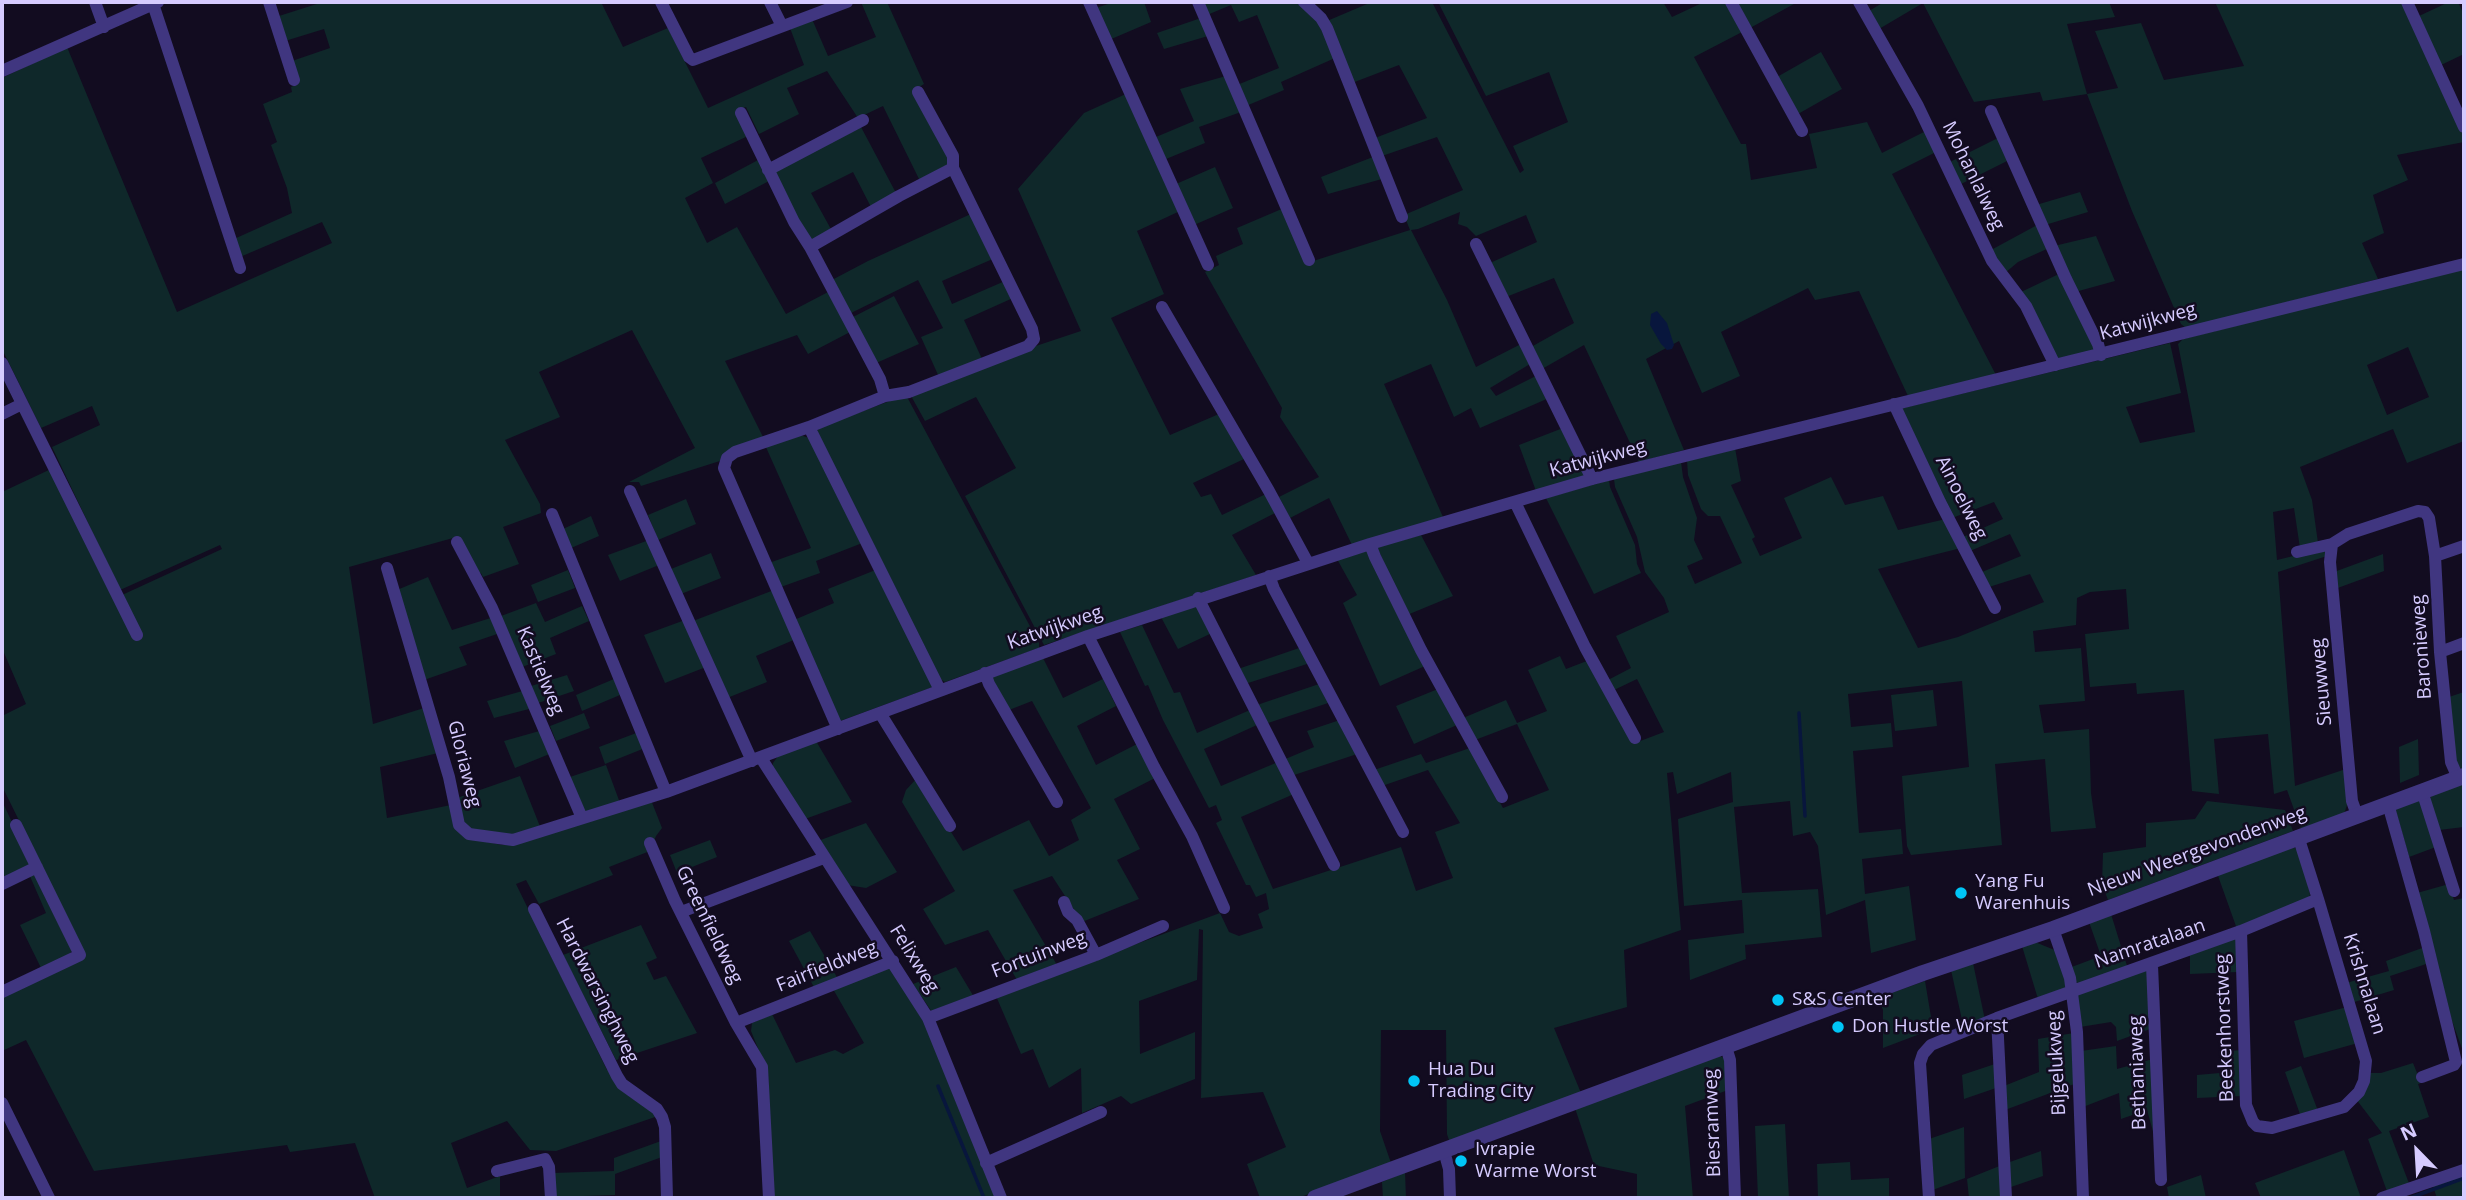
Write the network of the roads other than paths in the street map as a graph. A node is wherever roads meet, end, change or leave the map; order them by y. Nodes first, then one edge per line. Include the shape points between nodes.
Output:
1 (95, 2) edge
2 (269, 2) edge
3 (661, 2) edge
4 (770, 2) edge
5 (847, 2) edge
6 (1089, 2) edge
7 (1198, 2) edge
8 (1304, 2) edge
9 (1731, 2) edge
10 (1859, 2) edge
11 (2407, 2) edge
12 (155, 3) edge
13 (782, 26) junction
14 (104, 27) junction
15 (2, 71) edge
16 (294, 80) dead end
17 (918, 92) dead end
18 (1991, 111) dead end
19 (741, 113) dead end
20 (863, 120) dead end
21 (2464, 128) edge
22 (1802, 131) dead end
23 (953, 168) junction
24 (768, 170) junction
25 (1402, 217) dead end
26 (1476, 244) dead end
27 (810, 247) junction
28 (1309, 260) dead end
29 (2464, 264) edge
30 (1208, 265) dead end
31 (240, 268) dead end
32 (1161, 307) dead end
33 (2101, 355) junction
34 (2, 363) edge
35 (2055, 365) junction
36 (885, 396) junction
37 (22, 404) junction
38 (1894, 404) junction
39 (2, 414) edge
40 (809, 427) junction
41 (1592, 479) junction
42 (630, 491) dead end
43 (1515, 502) junction
44 (552, 514) dead end
45 (457, 542) dead end
46 (1370, 544) junction
47 (2332, 544) junction
48 (2464, 546) edge
49 (2297, 552) dead end
50 (2435, 556) junction
51 (1308, 563) junction
52 (387, 568) dead end
53 (1269, 576) junction
54 (1198, 598) junction
55 (1995, 608) dead end
56 (137, 635) dead end
57 (1088, 636) junction
58 (2464, 642) edge
59 (2440, 652) junction
60 (985, 673) junction
61 (940, 690) junction
62 (880, 713) junction
63 (838, 729) junction
64 (1635, 738) dead end
65 (756, 759) junction
66 (2461, 777) edge
67 (2422, 791) junction
68 (666, 792) junction
69 (1502, 797) dead end
70 (1057, 802) dead end
71 (2388, 804) junction
72 (2357, 815) junction
73 (582, 818) junction
74 (16, 825) dead end
75 (950, 826) dead end
76 (1403, 832) dead end
77 (2298, 836) junction
78 (650, 843) dead end
79 (824, 858) junction
80 (1334, 865) dead end
81 (37, 867) junction
82 (2, 884) edge
83 (2454, 891) dead end
84 (2318, 899) junction
85 (1065, 902) dead end
86 (1224, 908) dead end
87 (534, 909) dead end
88 (681, 912) junction
89 (1163, 926) dead end
90 (2053, 929) junction
91 (2241, 932) junction
92 (1096, 955) junction
93 (893, 961) junction
94 (2152, 965) junction
95 (2072, 991) junction
96 (2, 992) edge
97 (928, 1018) junction
98 (1997, 1018) junction
99 (736, 1024) junction
100 (1726, 1047) junction
101 (2422, 1077) dead end
102 (2, 1103) edge
103 (1101, 1112) dead end
104 (2253, 1122) joint
105 (1444, 1151) junction
106 (986, 1163) junction
107 (2464, 1170) edge
108 (497, 1171) dead end
109 (2161, 1180) dead end
110 (49, 1198) edge
111 (551, 1198) edge
112 (667, 1198) edge
113 (769, 1198) edge
114 (1001, 1198) edge
115 (1315, 1198) edge
116 (1450, 1198) edge
117 (1735, 1198) edge
118 (1928, 1198) edge
119 (2006, 1198) edge
120 (2083, 1198) edge
121 (2382, 1198) edge

1 - 14 street
2 - 16 street
3 - 13 street via 694,60
4 - 13 street
5 - 13 street
6 - 30 street
7 - 28 street
8 - 25 street via 1327,28
9 - 22 street
10 - 35 street, Mohanlalweg via 1918,106 1992,261 2026,306
11 - 21 street
12 - 14 street
12 - 31 street
14 - 15 street
17 - 23 street via 953,156
18 - 33 street
19 - 24 street
20 - 24 street
23 - 27 street
23 - 36 street via 1034,339 1028,346 909,392
24 - 27 street
26 - 41 street
27 - 36 street
29 - 33 street, Katwijkweg
32 - 51 street
33 - 35 street, Katwijkweg
34 - 37 street
35 - 38 street, Katwijkweg
36 - 40 street
37 - 39 street
37 - 56 street
38 - 41 street, Katwijkweg
38 - 55 street, Ainoelweg
40 - 61 street
40 - 63 street via 736,452 727,458 724,468
41 - 43 street, Katwijkweg
42 - 65 street, Felixweg
43 - 46 street, Katwijkweg
43 - 64 street
44 - 68 street
45 - 73 street, Kastielweg via 492,608
46 - 51 street, Katwijkweg
46 - 69 street via 1421,650
47 - 49 street
47 - 50 street, Baronieweg via 2348,534 2418,511 2429,518
47 - 72 street, Sieuwweg via 2352,801
48 - 50 street
50 - 59 street, Baronieweg
51 - 53 street, Katwijkweg
52 - 73 street, Gloriaweg via 446,765 459,825 469,834 513,840
53 - 54 street, Katwijkweg
53 - 76 street
54 - 57 street, Katwijkweg
54 - 80 street
57 - 60 street, Katwijkweg
57 - 86 street via 1192,836
58 - 59 street
59 - 66 street, Baronieweg via 2451,762
60 - 61 street, Katwijkweg
60 - 70 street
61 - 62 street, Katwijkweg
62 - 63 street, Katwijkweg
62 - 75 street
63 - 65 street, Katwijkweg
65 - 68 street, Gloriaweg
65 - 79 street, Felixweg
66 - 67 street, Nieuw Weergevondenweg
67 - 71 street, Nieuw Weergevondenweg
67 - 83 street
68 - 73 street, Gloriaweg
71 - 72 street, Nieuw Weergevondenweg
71 - 101 street via 2456,1062
72 - 77 street, Nieuw Weergevondenweg
74 - 81 street
77 - 84 street
77 - 90 street, Nieuw Weergevondenweg
78 - 88 street, Greenfieldweg
79 - 88 street
79 - 93 street, Felixweg
81 - 82 street
81 - 96 street via 80,955
84 - 91 street, Namratalaan
84 - 104 street, Krishnalaan via 2364,1052 2364,1081 2344,1107 2272,1128
85 - 92 street
87 - 112 street, Hardwarsinghweg via 617,1076 662,1117
88 - 99 street, Greenfieldweg
89 - 92 street, Fortuinweg
90 - 95 street, Bijgelukweg
90 - 100 street, Nieuw Weergevondenweg
91 - 94 street, Namratalaan
91 - 104 street, Beekenhorstweg via 2246,1105
92 - 97 street, Fortuinweg
93 - 97 street, Felixweg
93 - 99 street, Fairfieldweg
94 - 95 street, Namratalaan
94 - 109 street, Bethaniaweg
95 - 98 street, Namratalaan
95 - 120 street, Bijgelukweg
97 - 106 street, Felixweg
98 - 118 street, Namratalaan via 1931,1045 1923,1054
98 - 119 street
99 - 113 street, Greenfieldweg via 762,1067
100 - 105 street, Nieuw Weergevondenweg
100 - 117 street, Biesramweg
102 - 110 street
103 - 106 street
105 - 115 street, Nieuw Weergevondenweg
105 - 116 street
106 - 114 street, Felixweg
107 - 121 street
108 - 111 street via 545,1158

